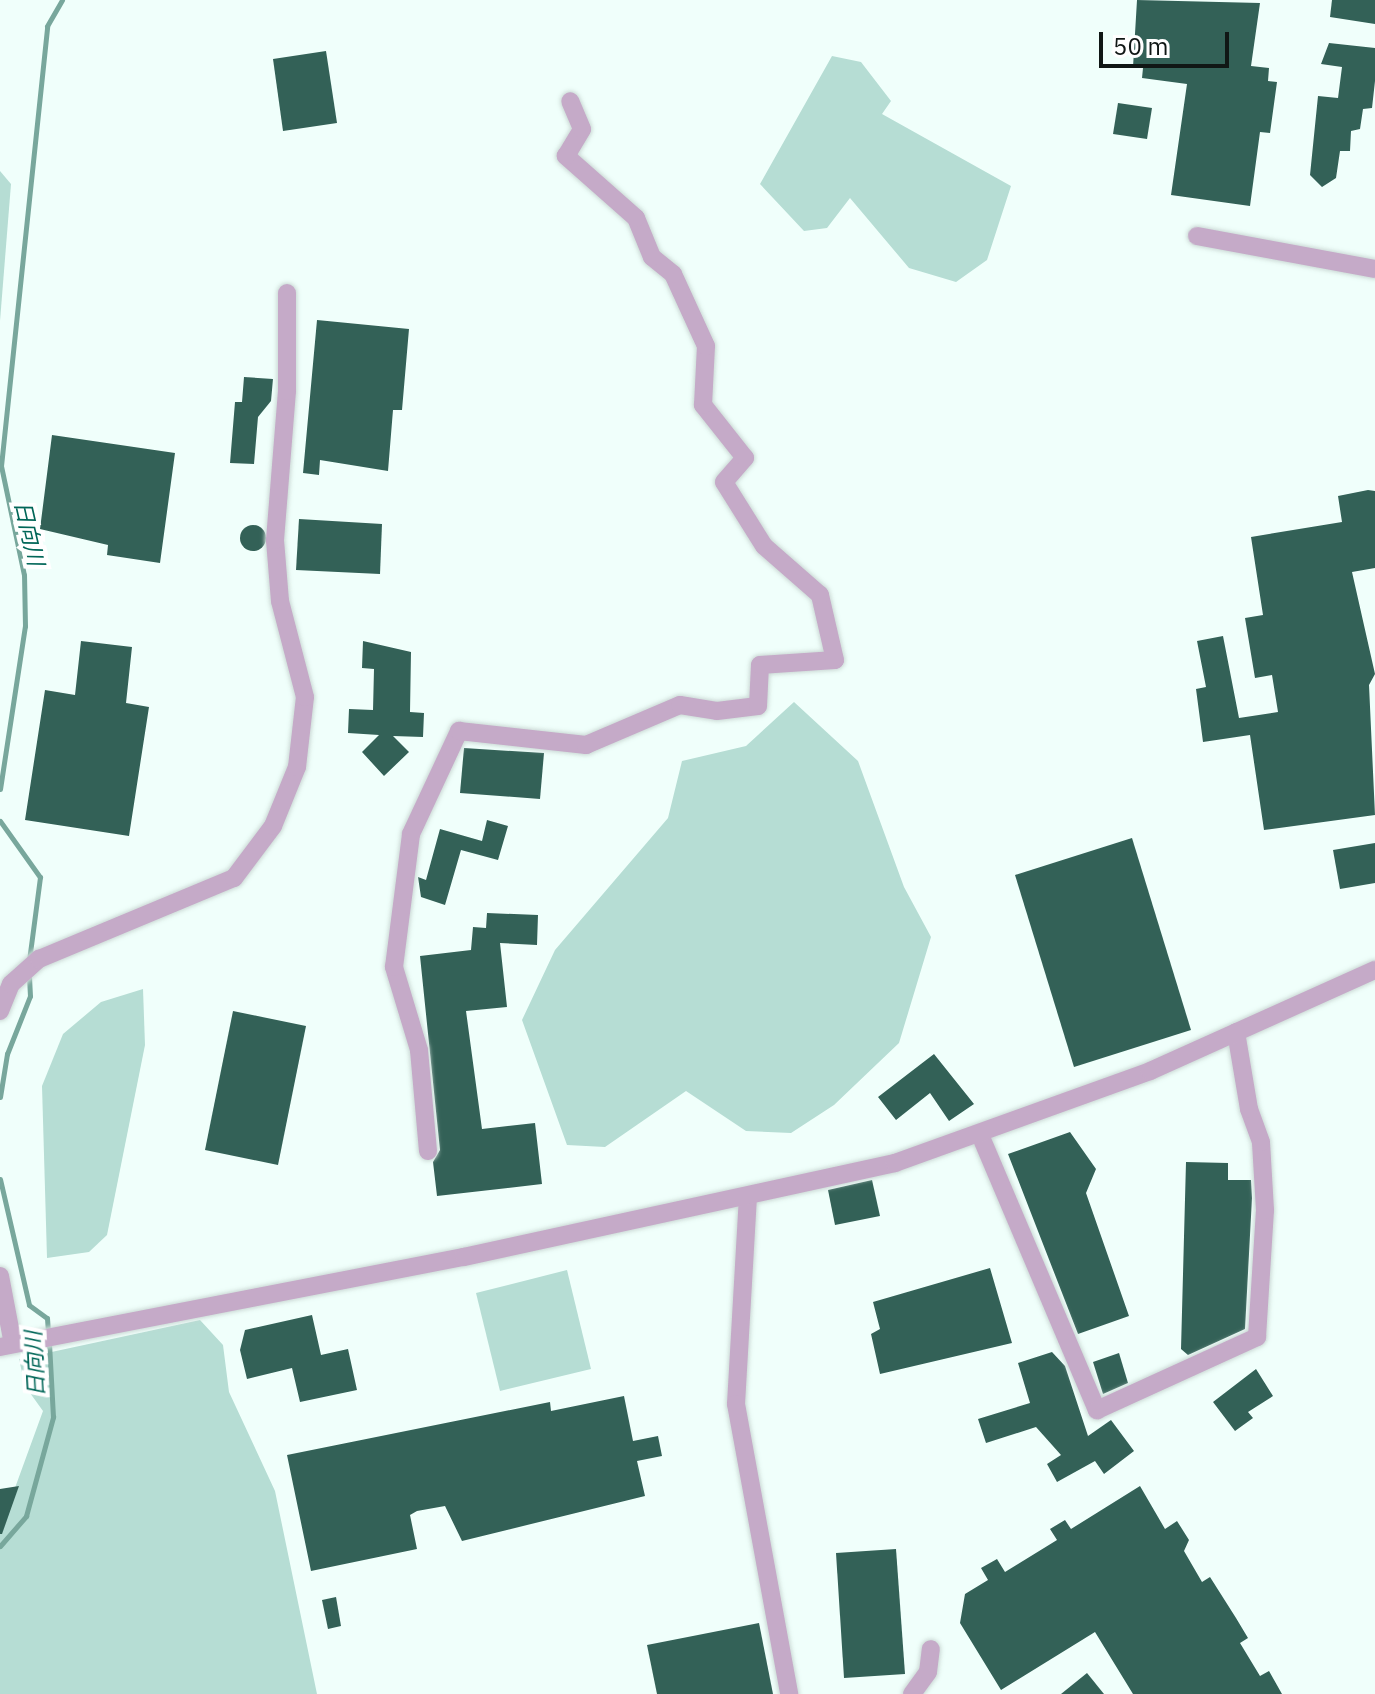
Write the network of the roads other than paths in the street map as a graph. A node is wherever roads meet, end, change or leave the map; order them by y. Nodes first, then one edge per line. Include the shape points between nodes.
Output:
1 (570, 101) dead end
2 (1197, 236) dead end
3 (1375, 269) edge
4 (287, 293) dead end
5 (1375, 970) edge
6 (0, 1011) edge
7 (1236, 1032) junction
8 (981, 1137) junction
9 (428, 1151) dead end
10 (748, 1196) junction
11 (0, 1276) edge
12 (7, 1346) edge
13 (931, 1649) dead end
14 (789, 1694) edge
15 (912, 1694) edge

1 - 9 street via 582,129 566,156 636,218 652,257 673,274 706,346 703,405 745,458 724,482 764,546 820,595 835,660 760,665 758,706 717,711 680,705 586,745 459,731 411,834 394,967 419,1050
2 - 3 street
4 - 6 street via 287,391 275,540 280,601 305,697 297,767 273,826 234,878 39,959 11,984
5 - 7 street
7 - 8 street
7 - 8 street via 1249,1109 1261,1142 1265,1210 1257,1337 1097,1410
8 - 10 street
10 - 12 street
10 - 14 street via 736,1404
11 - 12 street
13 - 15 street via 928,1672

